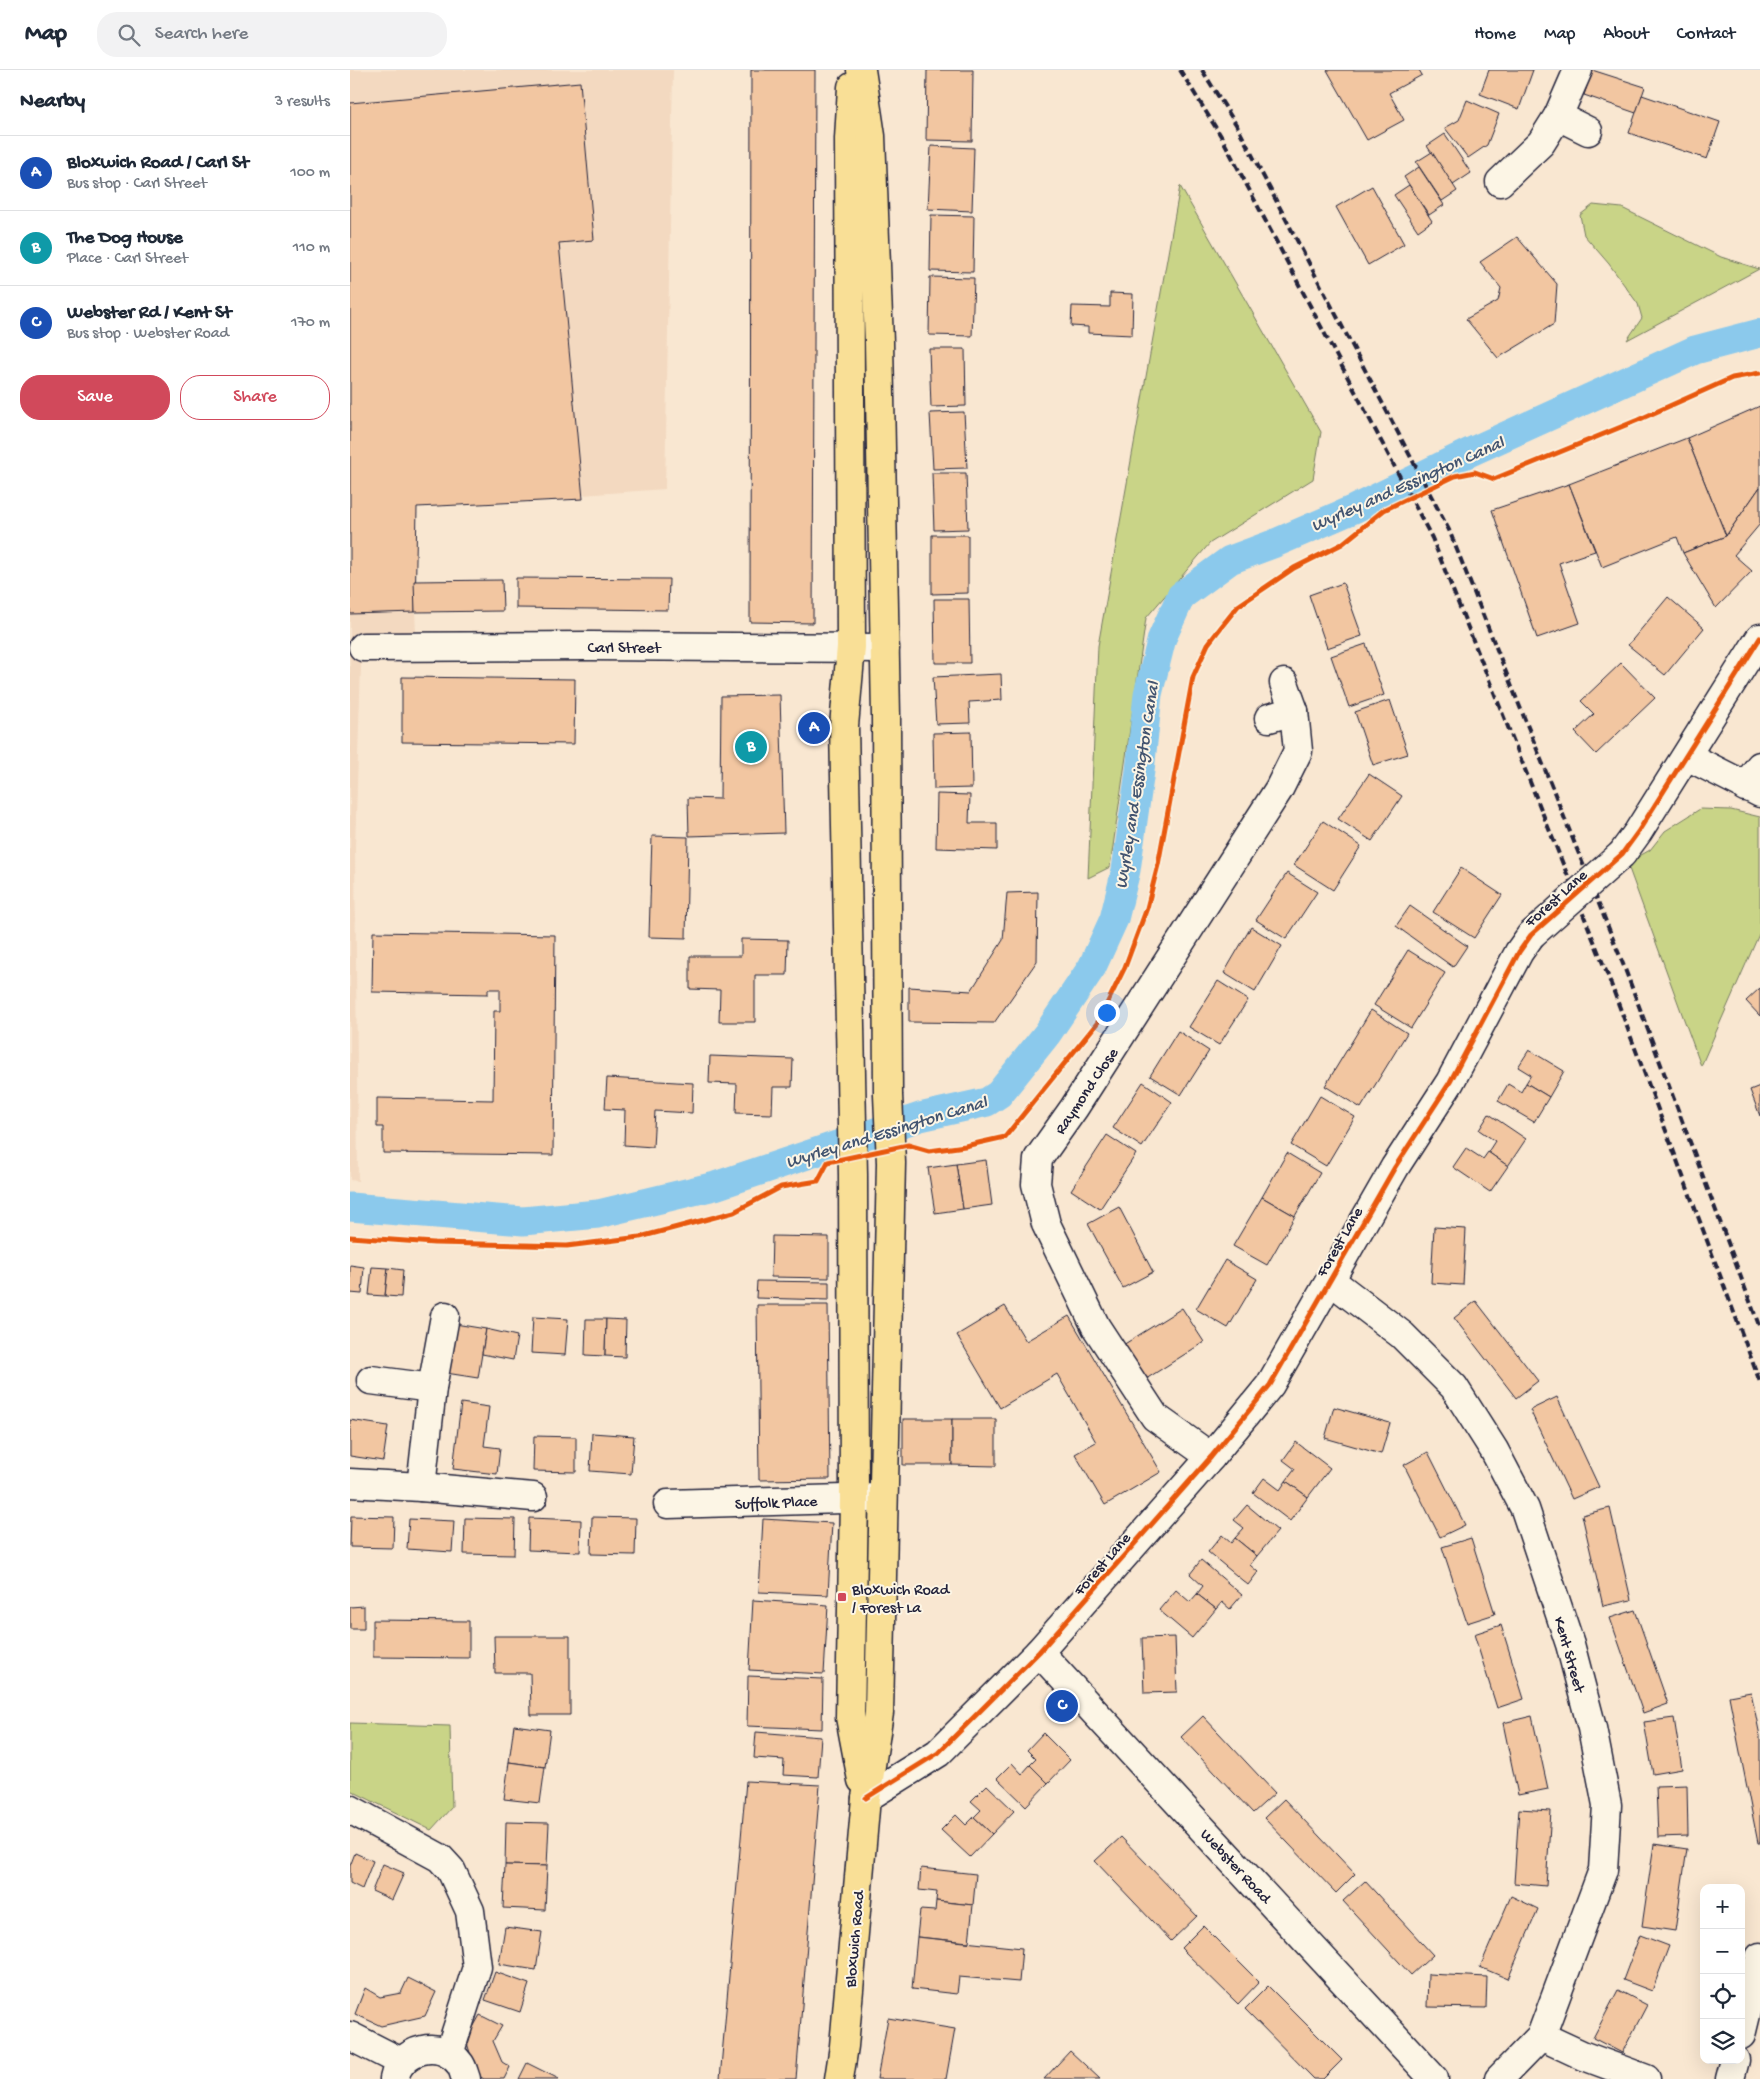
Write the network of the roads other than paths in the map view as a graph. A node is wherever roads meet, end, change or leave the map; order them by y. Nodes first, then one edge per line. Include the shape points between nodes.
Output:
1 (854, 70) edge
2 (861, 70) edge
3 (1578, 70) edge
4 (1558, 116) junction
5 (1588, 131) dead end
6 (1500, 182) dead end
7 (1760, 638) edge
8 (363, 647) dead end
9 (851, 647) junction
10 (885, 648) junction
11 (1284, 683) dead end
12 (1687, 756) junction
13 (1755, 782) edge
14 (1330, 1280) junction
15 (888, 1311) junction
16 (854, 1312) junction
17 (444, 1316) dead end
18 (371, 1380) dead end
19 (432, 1388) junction
20 (1211, 1457) junction
21 (350, 1483) edge
22 (421, 1487) junction
23 (533, 1497) dead end
24 (884, 1498) junction
25 (854, 1499) junction
26 (668, 1504) dead end
27 (1039, 1652) junction
28 (866, 1798) junction
29 (350, 1810) edge
30 (1760, 1958) edge
31 (1745, 2019) edge
32 (350, 2036) edge
33 (1541, 2036) junction
34 (449, 2054) junction
35 (1734, 2064) edge
36 (398, 2071) edge
37 (466, 2079) edge
38 (838, 2079) edge
39 (1434, 2079) edge
40 (1499, 2079) edge
41 (1646, 2079) edge
42 (1730, 2079) edge

1 - 9 main road via 850,140
2 - 10 main road via 872,136
3 - 4 street
4 - 5 street
4 - 6 street via 1541,143
7 - 12 street, Forest Lane
8 - 9 street, Carl Street
9 - 10 street, Carl Street
9 - 16 main road via 844,726
10 - 15 main road via 891,1159
11 - 20 street, Raymond Close via 1281,715 1298,750 1279,789 1038,1159 1036,1184 1046,1224 1096,1327 1155,1416
12 - 13 street
12 - 14 street, Forest Lane, bridge via 1622,854 1531,935 1519,952 1450,1082 1395,1167
14 - 20 street, Forest Lane via 1270,1384
14 - 33 street, Kent Street via 1402,1335 1454,1387 1494,1450 1525,1509 1570,1644 1592,1728 1607,1805 1603,1870
15 - 16 main road
15 - 24 main road
16 - 25 main road
17 - 19 street
18 - 19 street
19 - 22 street
20 - 27 street, Forest Lane
21 - 22 street
22 - 23 street
24 - 25 street, Suffolk Place
24 - 28 main road via 879,1713
25 - 26 street, Suffolk Place
25 - 28 main road via 850,1717
27 - 28 street, Forest Lane via 938,1753
27 - 39 street, Webster Road
28 - 38 main road, Bloxwich Road via 844,2046
29 - 34 street via 440,1858 451,1870 470,1911 477,1966
30 - 31 street
32 - 36 street
33 - 40 street, Kent Street
33 - 41 street
34 - 36 street via 432,2048 415,2051
34 - 37 street via 461,2065
35 - 42 street

